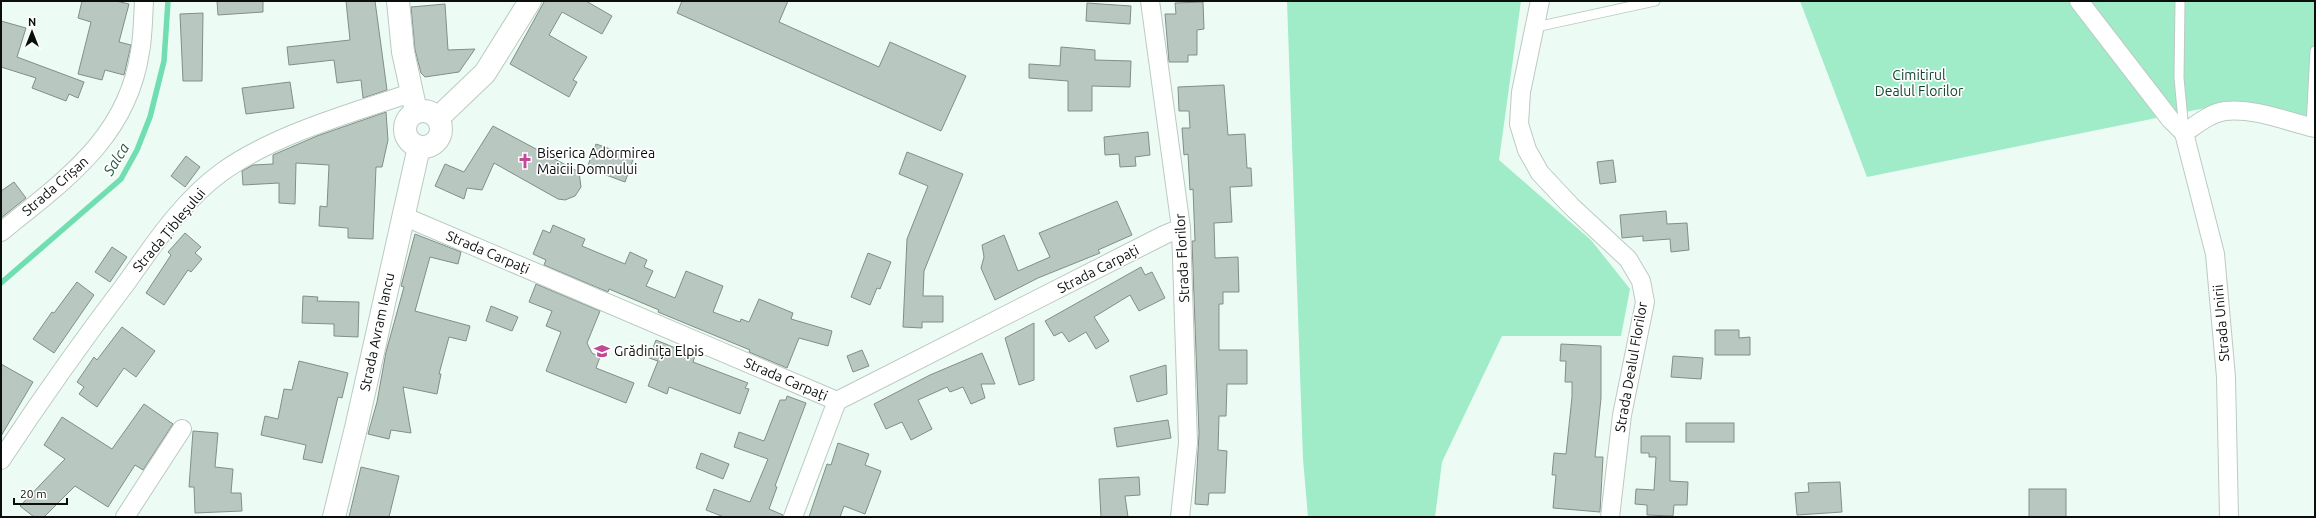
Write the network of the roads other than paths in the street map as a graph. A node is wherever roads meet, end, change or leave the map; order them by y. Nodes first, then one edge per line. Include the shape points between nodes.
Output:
1 (144, 1) edge
2 (398, 1) edge
3 (530, 1) edge
4 (1150, 1) edge
5 (1540, 1) edge
6 (1655, 1) edge
7 (2079, 1) edge
8 (2180, 1) edge
9 (1536, 27) junction
10 (2315, 51) edge
11 (414, 102) junction
12 (438, 118) junction
13 (2313, 128) edge
14 (2184, 133) junction
15 (420, 147) junction
16 (403, 216) junction
17 (1181, 228) junction
18 (1, 232) edge
19 (837, 401) junction
20 (182, 429) dead end
21 (1, 460) edge
22 (125, 517) edge
23 (334, 517) edge
24 (793, 517) edge
25 (1180, 517) edge
26 (1610, 517) edge
27 (2229, 517) edge

1 - 18 street, Strada Crișan via 140,52 132,87 116,121 79,168
2 - 11 main road via 403,52
3 - 12 main road via 485,73
4 - 17 street, Strada Florilor
5 - 9 street, Strada Dealul Florilor
6 - 9 lane
7 - 14 street via 2170,119
8 - 14 lane via 2179,78
9 - 26 street, Strada Dealul Florilor via 1521,92 1519,124 1526,150 1540,173 1628,259 1641,281 1645,302 1622,415
10 - 13 lane
11 - 12 main road
11 - 15 main road via 404,130 411,143
11 - 21 street, Strada Țibleșului via 294,135 246,157 221,172 188,203 148,253 43,396
12 - 15 main road via 441,131 437,139 429,146
13 - 14 street via 2261,113 2224,111 2204,119
14 - 27 street, Strada Unirii via 2215,254 2226,378
15 - 16 main road, Strada Avram Iancu
16 - 19 street, Strada Carpați
16 - 23 main road, Strada Avram Iancu
17 - 19 street, Strada Carpați
17 - 25 street, Strada Florilor via 1188,443
19 - 24 street
20 - 22 street

